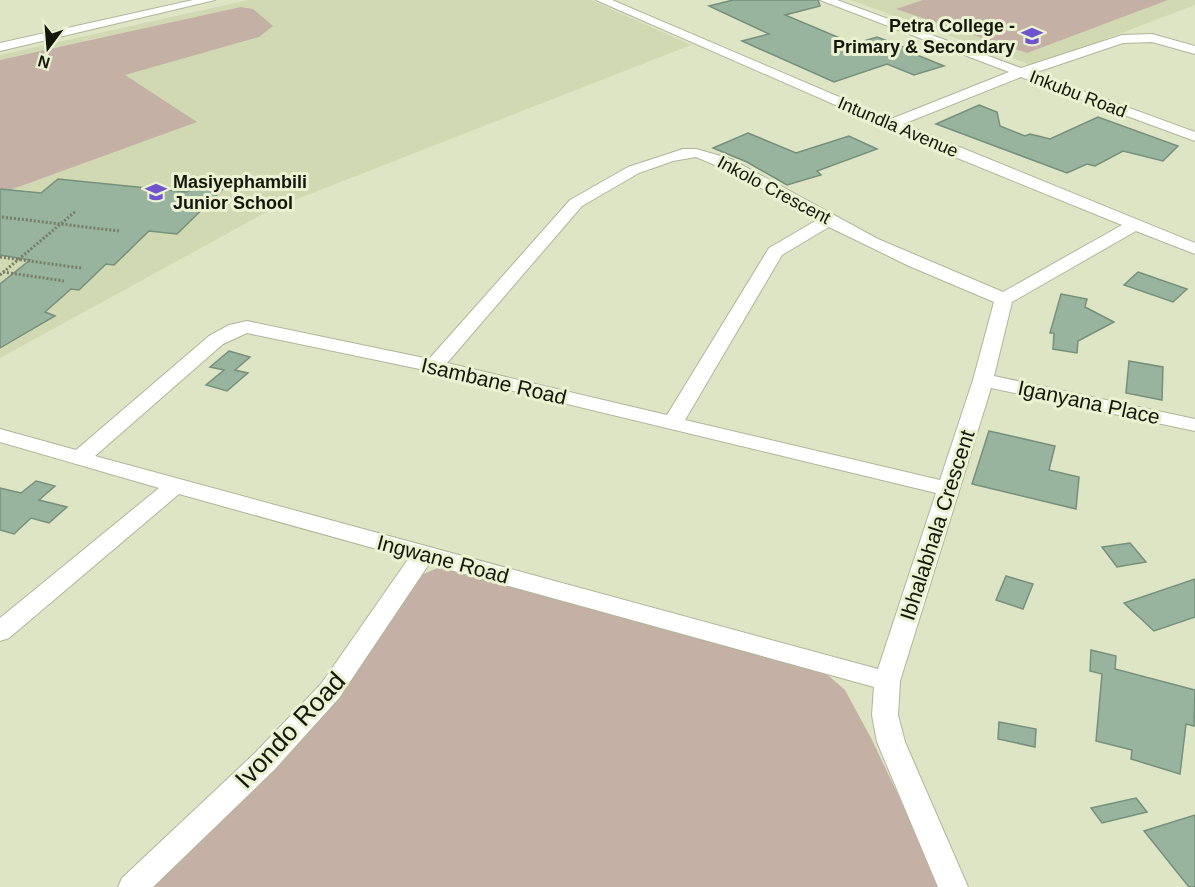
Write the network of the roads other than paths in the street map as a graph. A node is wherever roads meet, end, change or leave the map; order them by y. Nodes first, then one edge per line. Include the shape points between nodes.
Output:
1 (209, 0) edge
2 (602, 0) edge
3 (826, 0) edge
4 (0, 47) edge
5 (1195, 50) edge
6 (1022, 72) junction
7 (891, 124) junction
8 (1195, 137) edge
9 (829, 220) junction
10 (1133, 226) junction
11 (1195, 249) edge
12 (1004, 299) junction
13 (434, 366) junction
14 (982, 380) junction
15 (672, 423) junction
16 (1195, 425) edge
17 (0, 435) edge
18 (81, 457) junction
19 (175, 486) junction
20 (948, 489) junction
21 (424, 554) junction
22 (0, 632) edge
23 (887, 681) junction
24 (134, 887) edge
25 (953, 887) edge

1 - 4 street
2 - 7 street, Intundla Avenue
3 - 6 street, Inkubu Road
5 - 6 street via 1134,37
6 - 7 street
6 - 8 street, Inkubu Road
7 - 10 street, Intundla Avenue
9 - 12 street, Inkolo Crescent via 953,280
9 - 13 street, Inkolo Crescent via 715,158 696,153 676,155 622,176 576,203
9 - 15 street via 775,252
10 - 11 street, Intundla Avenue
10 - 12 street
12 - 14 street, Ibhalabhala Crescent
13 - 15 street, Isambane Road
13 - 18 street, Isambane Road via 261,328 236,329 216,340
14 - 16 street, Iganyana Place
14 - 20 street, Ibhalabhala Crescent
15 - 20 street, Isambane Road
17 - 18 street, Ingwane Road
18 - 19 street, Ingwane Road
19 - 21 street, Ingwane Road
19 - 22 street
20 - 23 street, Ibhalabhala Crescent
21 - 23 street, Ingwane Road
21 - 24 street, Ivondo Road via 330,692 265,761
23 - 25 street, Ibhalabhala Crescent via 885,715 891,742

